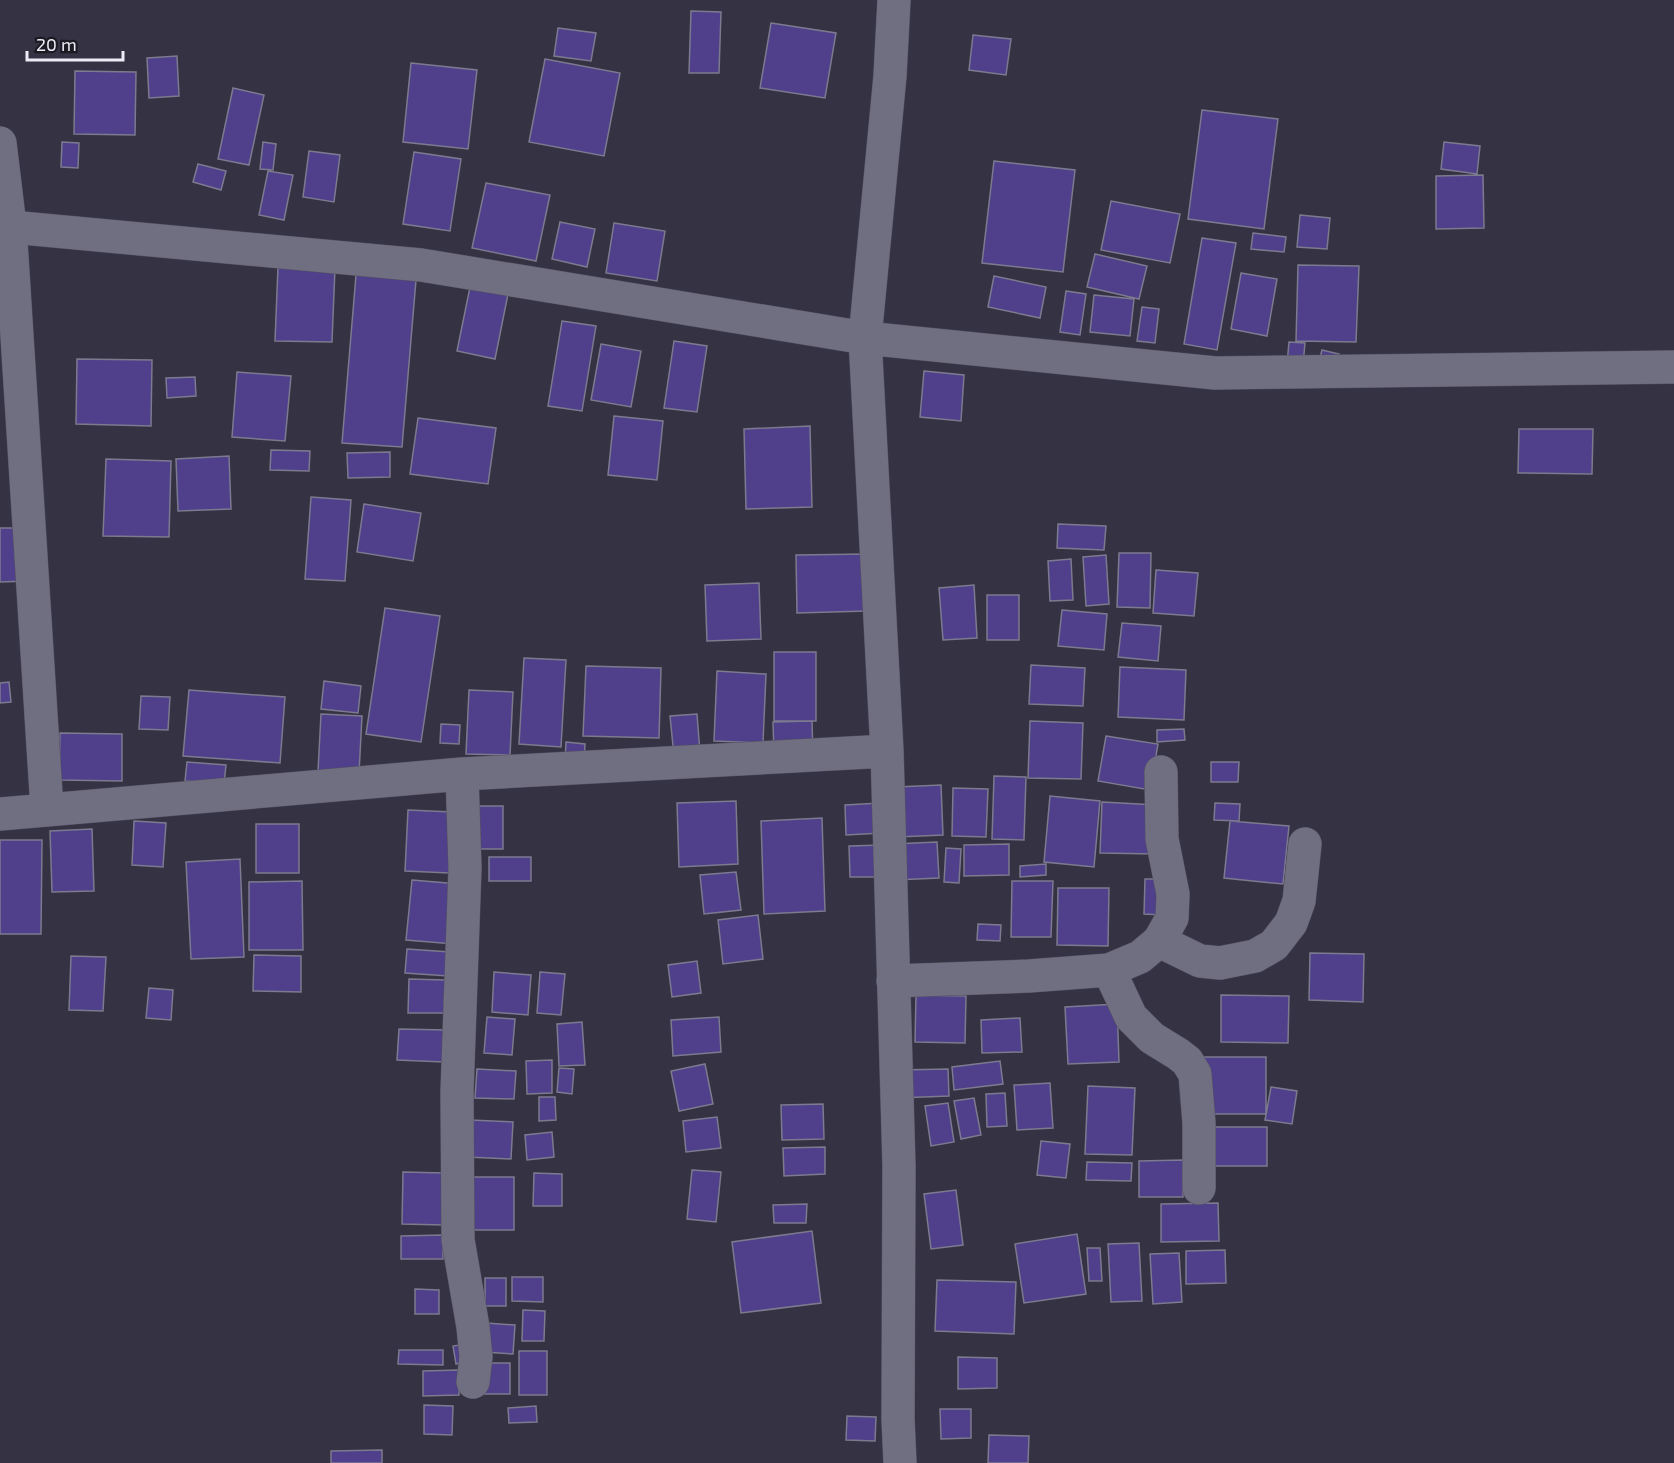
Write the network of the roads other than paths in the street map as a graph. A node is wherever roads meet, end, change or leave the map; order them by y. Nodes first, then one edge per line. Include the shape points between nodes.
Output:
1 (894, 0) edge
2 (0, 142) edge
3 (5, 226) edge
4 (865, 338) junction
5 (1674, 367) edge
6 (887, 751) junction
7 (1161, 772) dead end
8 (462, 774) junction
9 (47, 809) junction
10 (0, 814) edge
11 (1305, 844) dead end
12 (1160, 941) junction
13 (1109, 970) junction
14 (893, 981) junction
15 (1199, 1188) dead end
16 (473, 1382) dead end
17 (900, 1463) edge

1 - 4 street
2 - 3 street
3 - 4 street via 421,265
3 - 9 street
4 - 5 street via 1215,373
4 - 6 street
6 - 8 street
6 - 14 street
7 - 12 street via 1162,839 1173,894 1172,918
8 - 9 street
8 - 16 street via 465,868 457,1092 458,1240 476,1357
9 - 10 street
11 - 12 street via 1299,901 1291,922 1274,945 1255,956 1220,963 1200,962
12 - 13 street via 1140,957
13 - 14 street
13 - 15 street via 1131,1017 1152,1038 1187,1061 1195,1074
14 - 17 street via 899,1166

